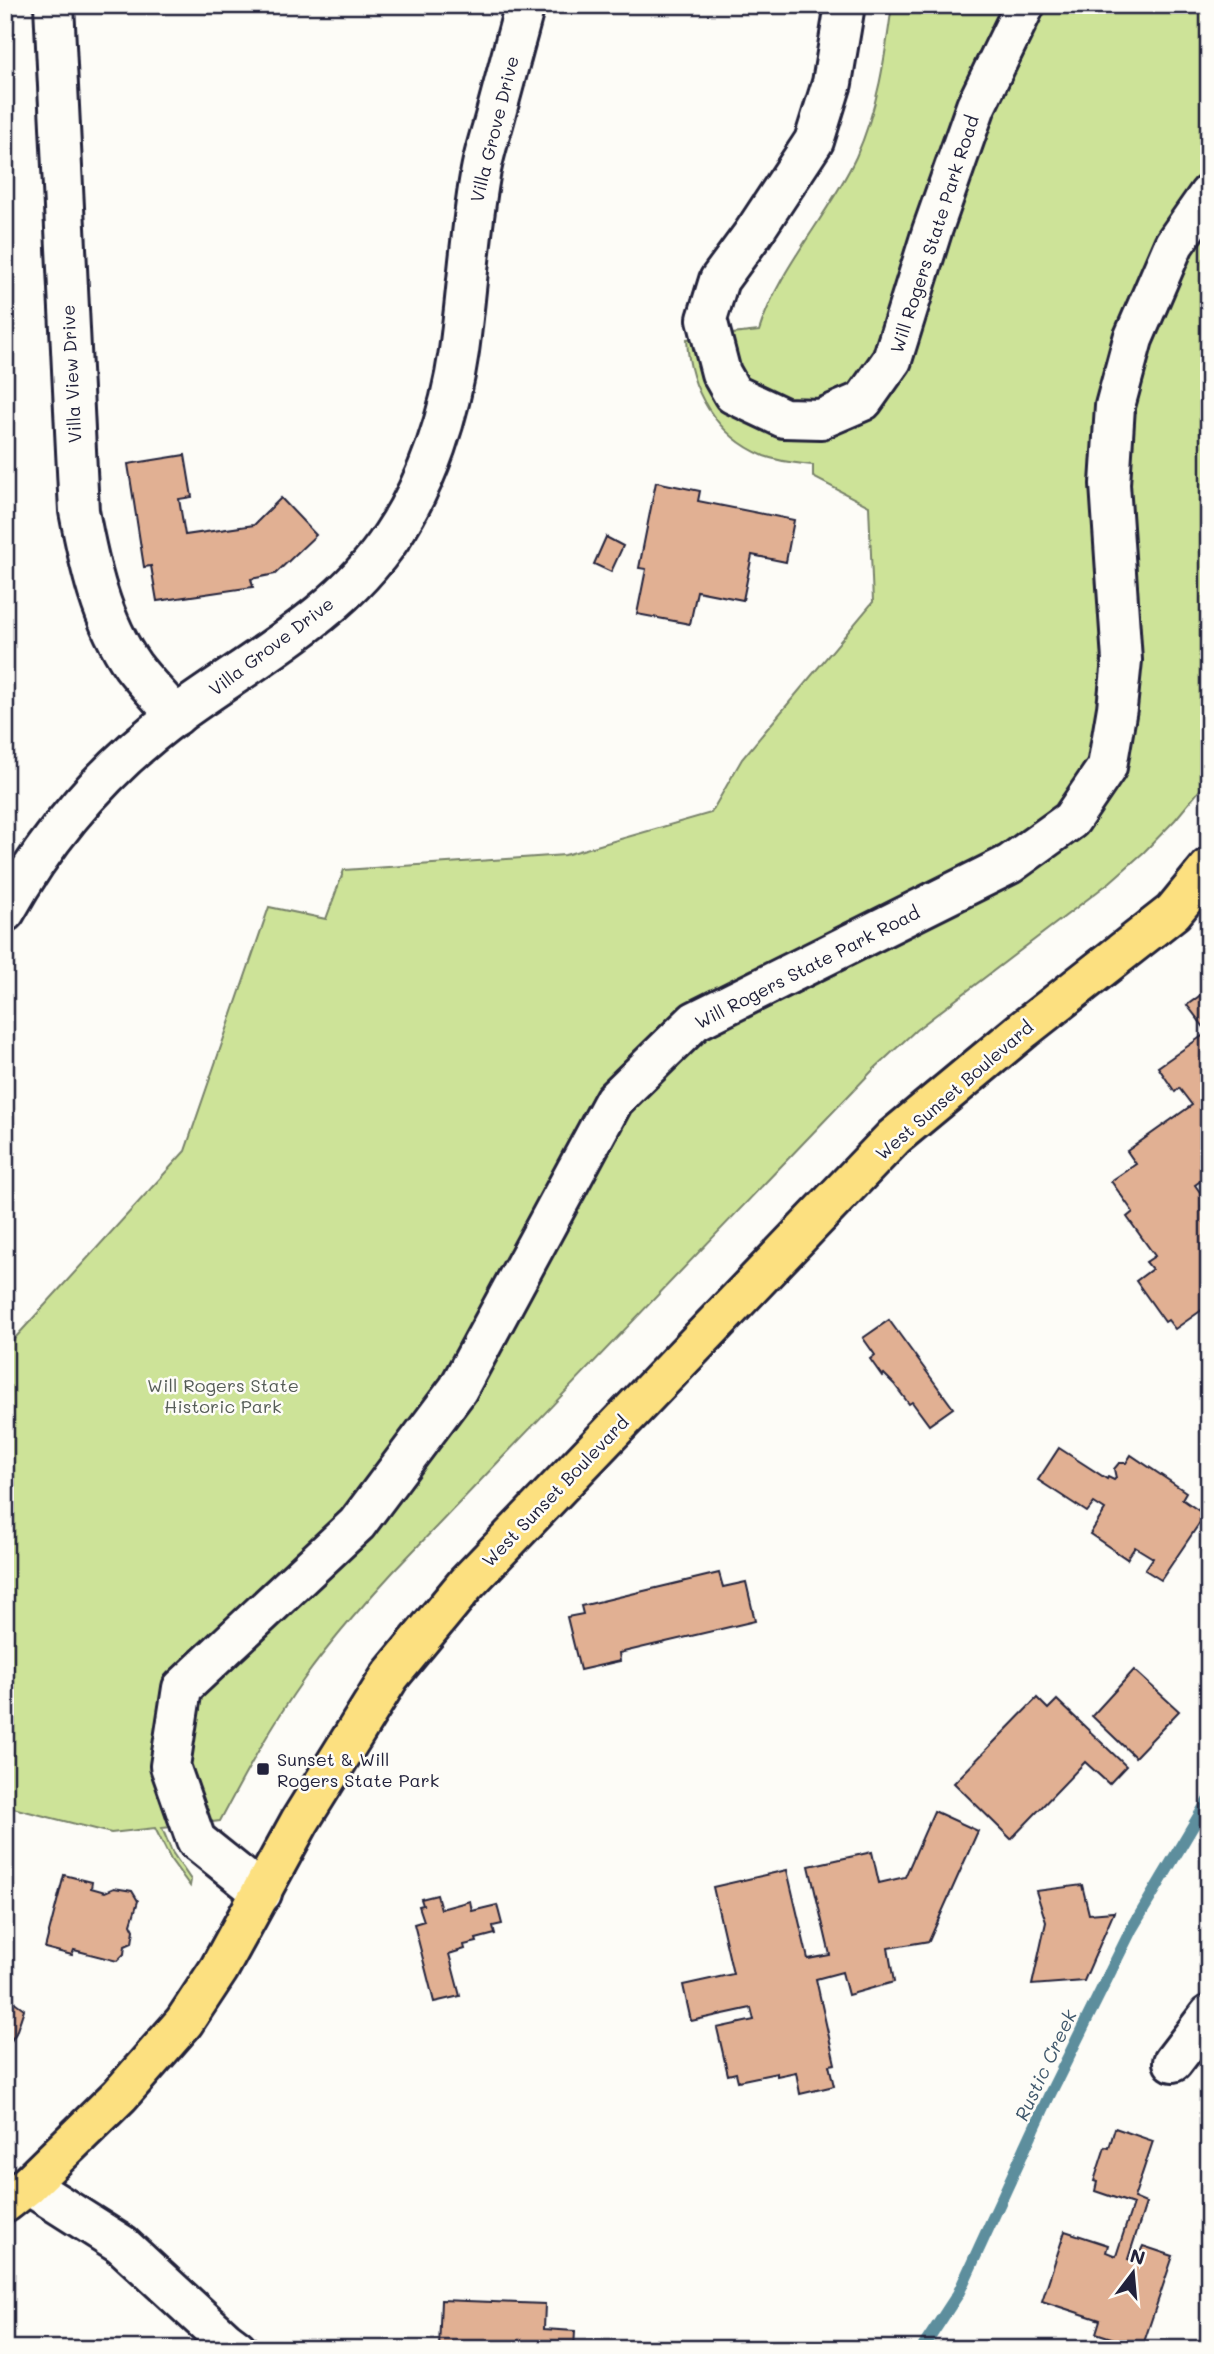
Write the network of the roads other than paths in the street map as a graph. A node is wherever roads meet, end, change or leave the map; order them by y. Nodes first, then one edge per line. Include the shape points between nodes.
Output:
1 (54, 5) edge
2 (525, 5) edge
3 (845, 5) edge
4 (1025, 5) edge
5 (1209, 194) edge
6 (176, 716) junction
7 (1209, 868) edge
8 (5, 912) edge
9 (262, 1893) junction
10 (1209, 2015) edge
11 (1173, 2062) dead end
12 (17, 2194) edge
13 (237, 2349) edge

1 - 6 street, Villa View Drive via 79,511 105,614 132,665
2 - 6 street, Villa Grove Drive via 480,171 459,352 447,409 425,474 392,536 360,575 315,618
3 - 4 street, Will Rogers State Park Road via 832,83 814,141 719,280 708,319 721,373 733,394 784,418 821,419 863,401 892,360 976,106
5 - 9 street, Will Rogers State Park Road via 1174,244 1133,340 1115,406 1110,484 1122,660 1107,767 1071,820 1010,864 695,1021 614,1100 458,1389 357,1524 182,1688 170,1766 196,1840
6 - 8 street, Villa Grove Drive via 121,761 72,814
7 - 9 main road, West Sunset Boulevard via 1173,912 894,1137 466,1584 390,1676 300,1821
9 - 12 main road, West Sunset Boulevard via 184,2022 120,2095
10 - 11 street
12 - 13 street via 121,2244

